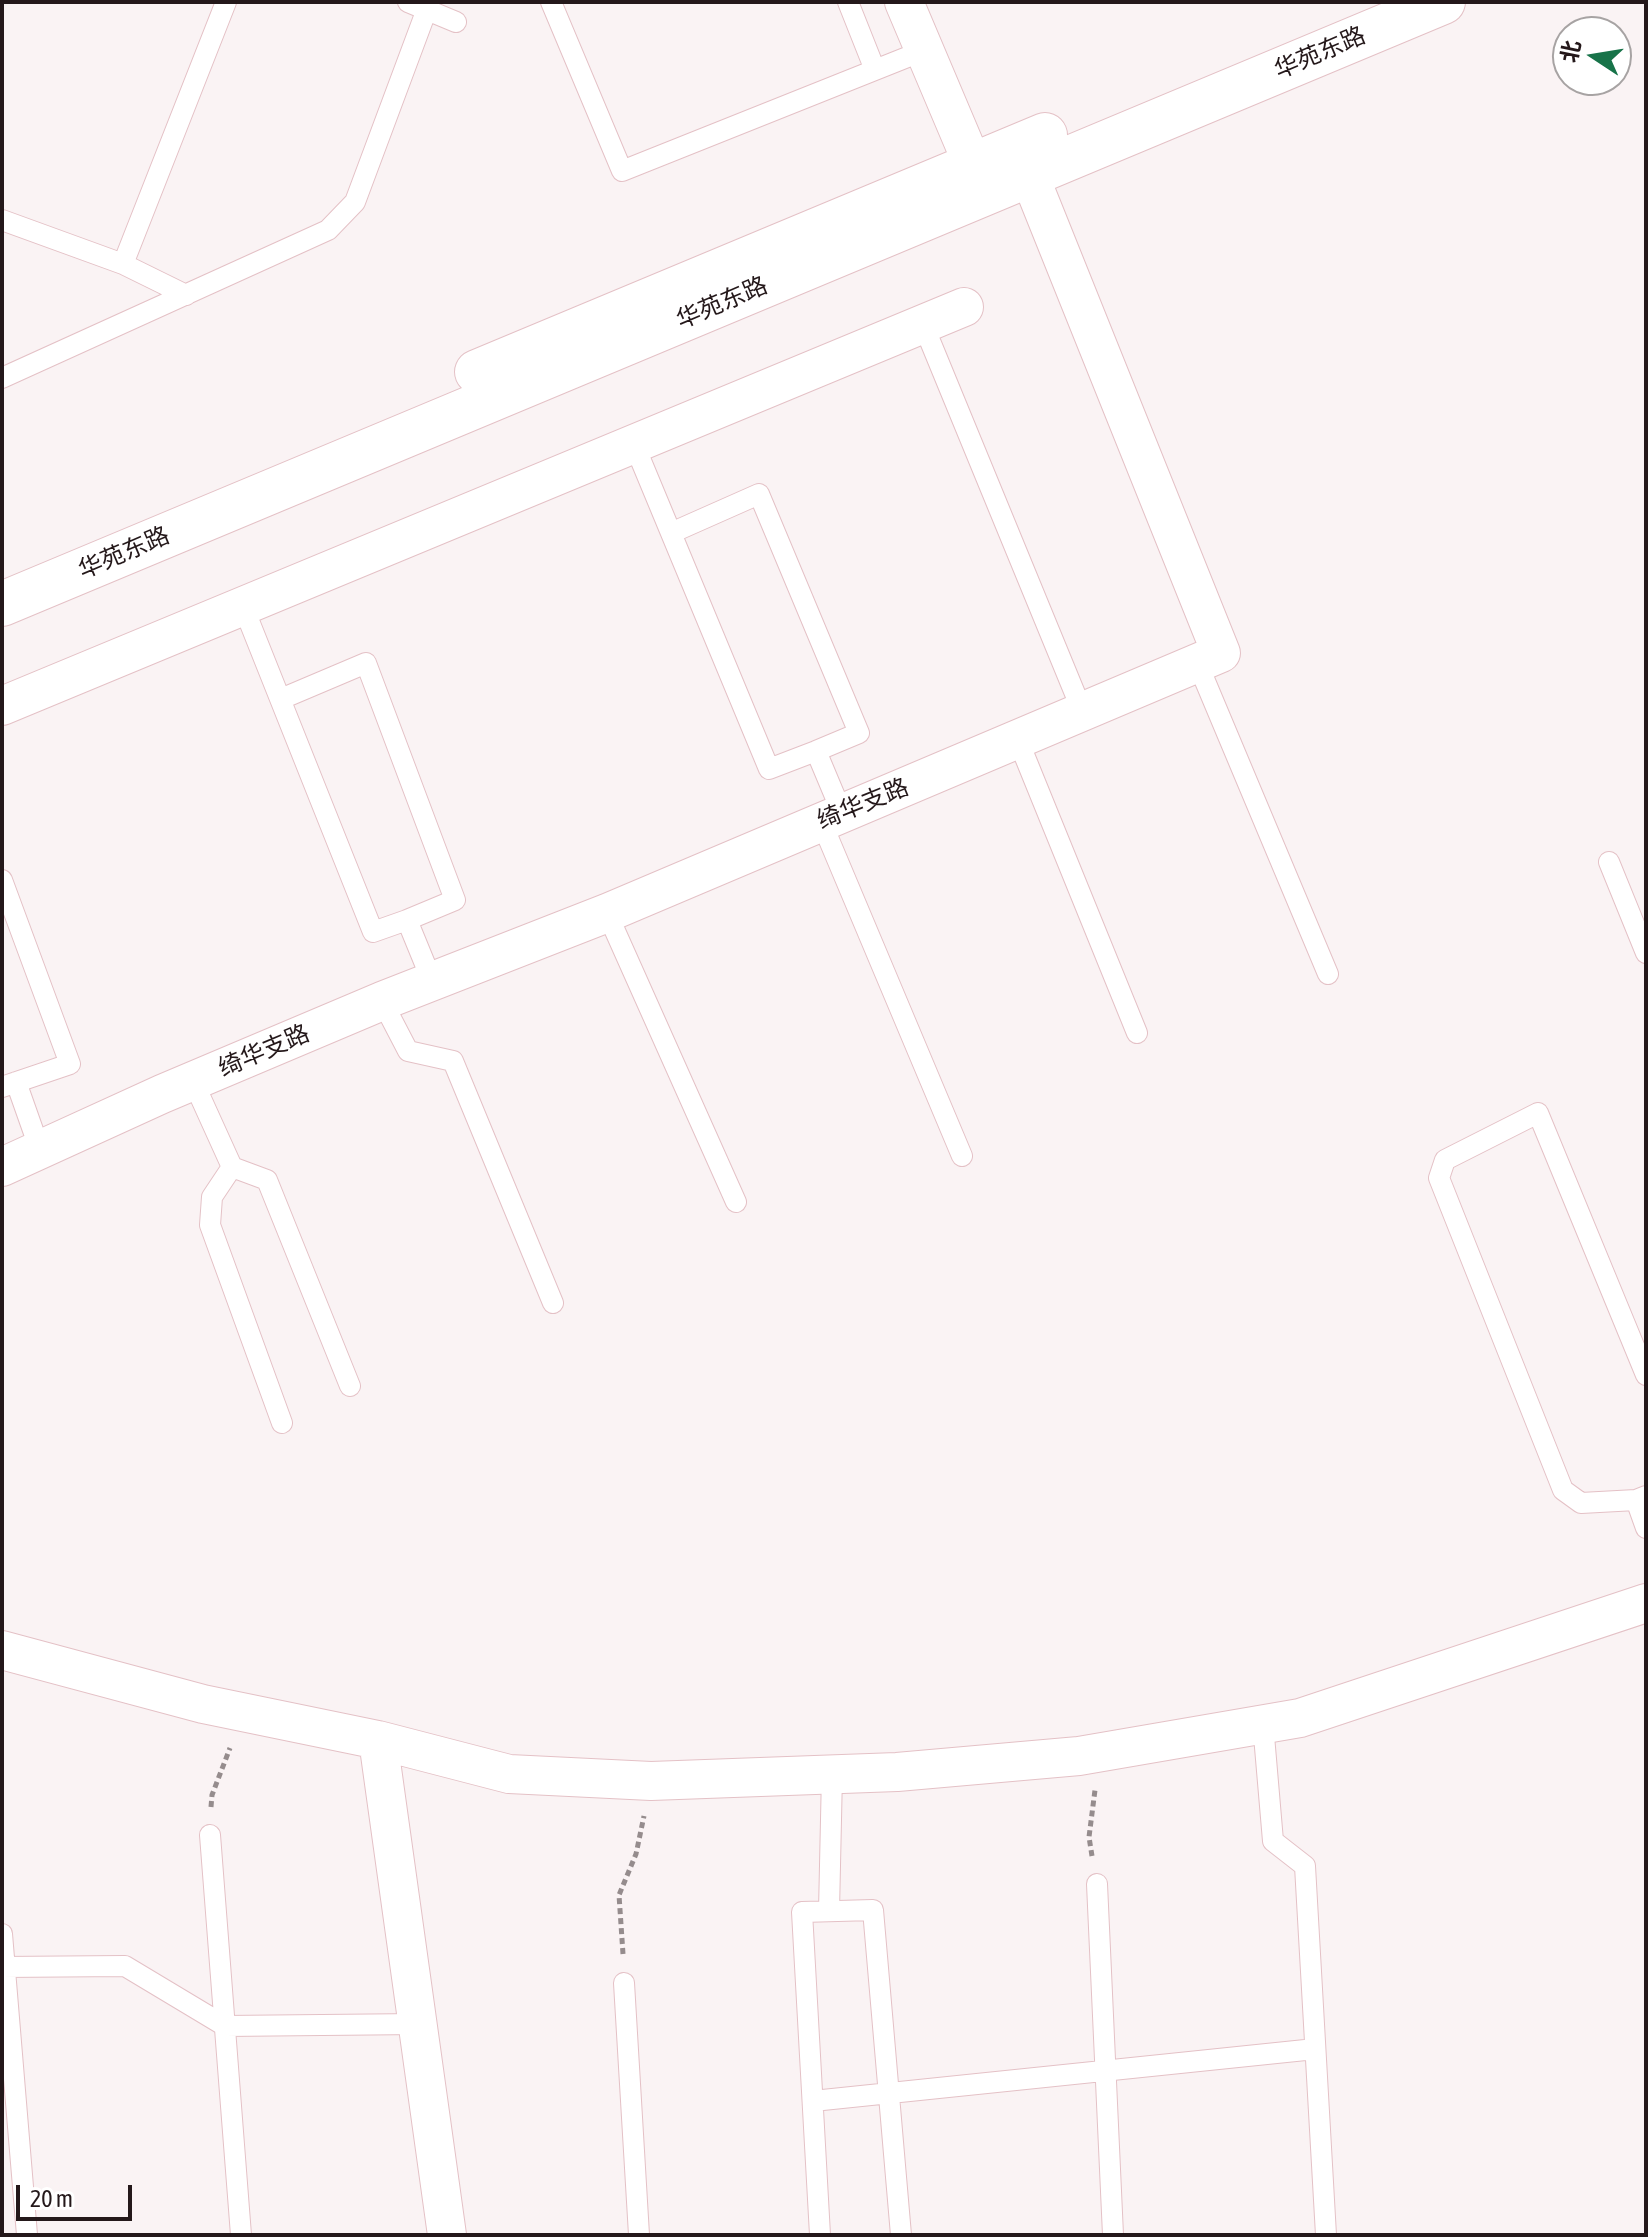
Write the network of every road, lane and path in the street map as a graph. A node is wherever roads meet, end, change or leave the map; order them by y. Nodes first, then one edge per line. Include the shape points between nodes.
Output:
1 (226, 2) edge
2 (551, 2) edge
3 (848, 2) edge
4 (904, 2) edge
5 (1365, 2) edge
6 (1443, 2) edge
7 (418, 6) edge
8 (456, 22) dead end
9 (925, 50) junction
10 (875, 70) junction
11 (1024, 160) junction
12 (979, 179) junction
13 (2, 220) edge
14 (123, 264) junction
15 (186, 295) junction
16 (964, 307) dead end
17 (923, 324) junction
18 (2, 378) edge
19 (634, 444) junction
20 (671, 533) junction
21 (2, 571) edge
22 (2, 604) edge
23 (243, 606) junction
24 (1197, 662) junction
25 (281, 699) junction
26 (2, 706) edge
27 (1083, 713) junction
28 (1018, 740) junction
29 (816, 751) junction
30 (831, 817) junction
31 (1609, 862) dead end
32 (2, 880) edge
33 (607, 913) junction
34 (407, 920) junction
35 (1646, 953) edge
36 (1328, 974) dead end
37 (432, 981) junction
38 (382, 1001) junction
39 (1137, 1033) dead end
40 (193, 1081) junction
41 (9, 1085) edge
42 (40, 1150) junction
43 (962, 1156) dead end
44 (2, 1167) edge
45 (232, 1167) junction
46 (736, 1202) dead end
47 (553, 1303) dead end
48 (1646, 1375) edge
49 (350, 1386) dead end
50 (282, 1423) dead end
51 (1641, 1498) edge
52 (1646, 1528) edge
53 (1646, 1603) edge
54 (2, 1650) edge
55 (245, 1712) junction
56 (1263, 1724) junction
57 (378, 1740) junction
58 (1100, 1752) junction
59 (832, 1774) junction
60 (651, 1781) junction
61 (210, 1835) joint
62 (1097, 1884) joint
63 (829, 1911) junction
64 (2, 1934) edge
65 (4, 1967) edge
66 (624, 1983) joint
67 (419, 2024) junction
68 (225, 2026) junction
69 (1315, 2049) junction
70 (1106, 2071) junction
71 (889, 2093) junction
72 (813, 2101) junction
73 (27, 2235) edge
74 (241, 2235) edge
75 (447, 2235) edge
76 (639, 2235) edge
77 (820, 2235) edge
78 (901, 2235) edge
79 (1113, 2235) edge
80 (1326, 2235) edge

1 - 14 lane
2 - 10 lane via 622,171
3 - 10 lane
4 - 9 street
5 - 11 street, 华苑东路
6 - 11 street, 华苑东路
7 - 8 lane
7 - 15 lane via 355,202 328,230
9 - 10 lane
9 - 12 street
11 - 12 street, 华苑东路
11 - 24 street, 绮华支路 via 1221,653
12 - 21 street, 华苑东路
12 - 22 street, 华苑东路
13 - 14 lane
14 - 15 lane
15 - 18 lane
16 - 17 street
17 - 19 street
17 - 27 lane
19 - 20 lane
19 - 23 street
20 - 29 lane via 769,769
20 - 29 lane via 759,494 859,733
23 - 25 lane
23 - 26 street
24 - 27 street, 绮华支路
24 - 36 lane
25 - 34 lane via 373,932
25 - 34 lane via 366,663 455,900
27 - 28 street, 绮华支路
28 - 30 street, 绮华支路
28 - 39 lane
29 - 30 lane
30 - 33 street, 绮华支路
30 - 43 lane
31 - 35 lane
32 - 41 lane via 70,1064
33 - 37 street, 绮华支路
33 - 46 lane
34 - 37 lane
37 - 38 street, 绮华支路
38 - 40 street, 绮华支路
38 - 47 lane via 408,1051 453,1061
40 - 42 street, 绮华支路
40 - 45 lane
41 - 42 lane
42 - 44 street, 绮华支路
45 - 49 lane via 267,1180
45 - 50 lane via 212,1197 210,1225
48 - 51 lane via 1538,1113 1445,1160 1439,1178 1563,1490 1581,1503
51 - 52 lane
53 - 56 street via 1487,1659 1300,1718
54 - 55 street
55 - 57 street
55 - 61 path via 212,1795
56 - 58 street
56 - 69 lane via 1273,1841 1305,1866
57 - 60 street via 509,1774
57 - 67 street
58 - 59 street
58 - 62 path via 1089,1837
59 - 60 street
59 - 63 lane
60 - 66 path via 636,1854 619,1895
61 - 68 lane
62 - 70 lane
63 - 71 lane via 873,1910
63 - 72 lane via 802,1912
64 - 65 lane
65 - 68 lane via 125,1966
65 - 73 lane
66 - 76 lane
67 - 68 lane
67 - 75 street
68 - 74 lane
69 - 70 lane
69 - 80 lane
70 - 71 lane
70 - 79 lane
71 - 72 lane
71 - 78 lane
72 - 77 lane

